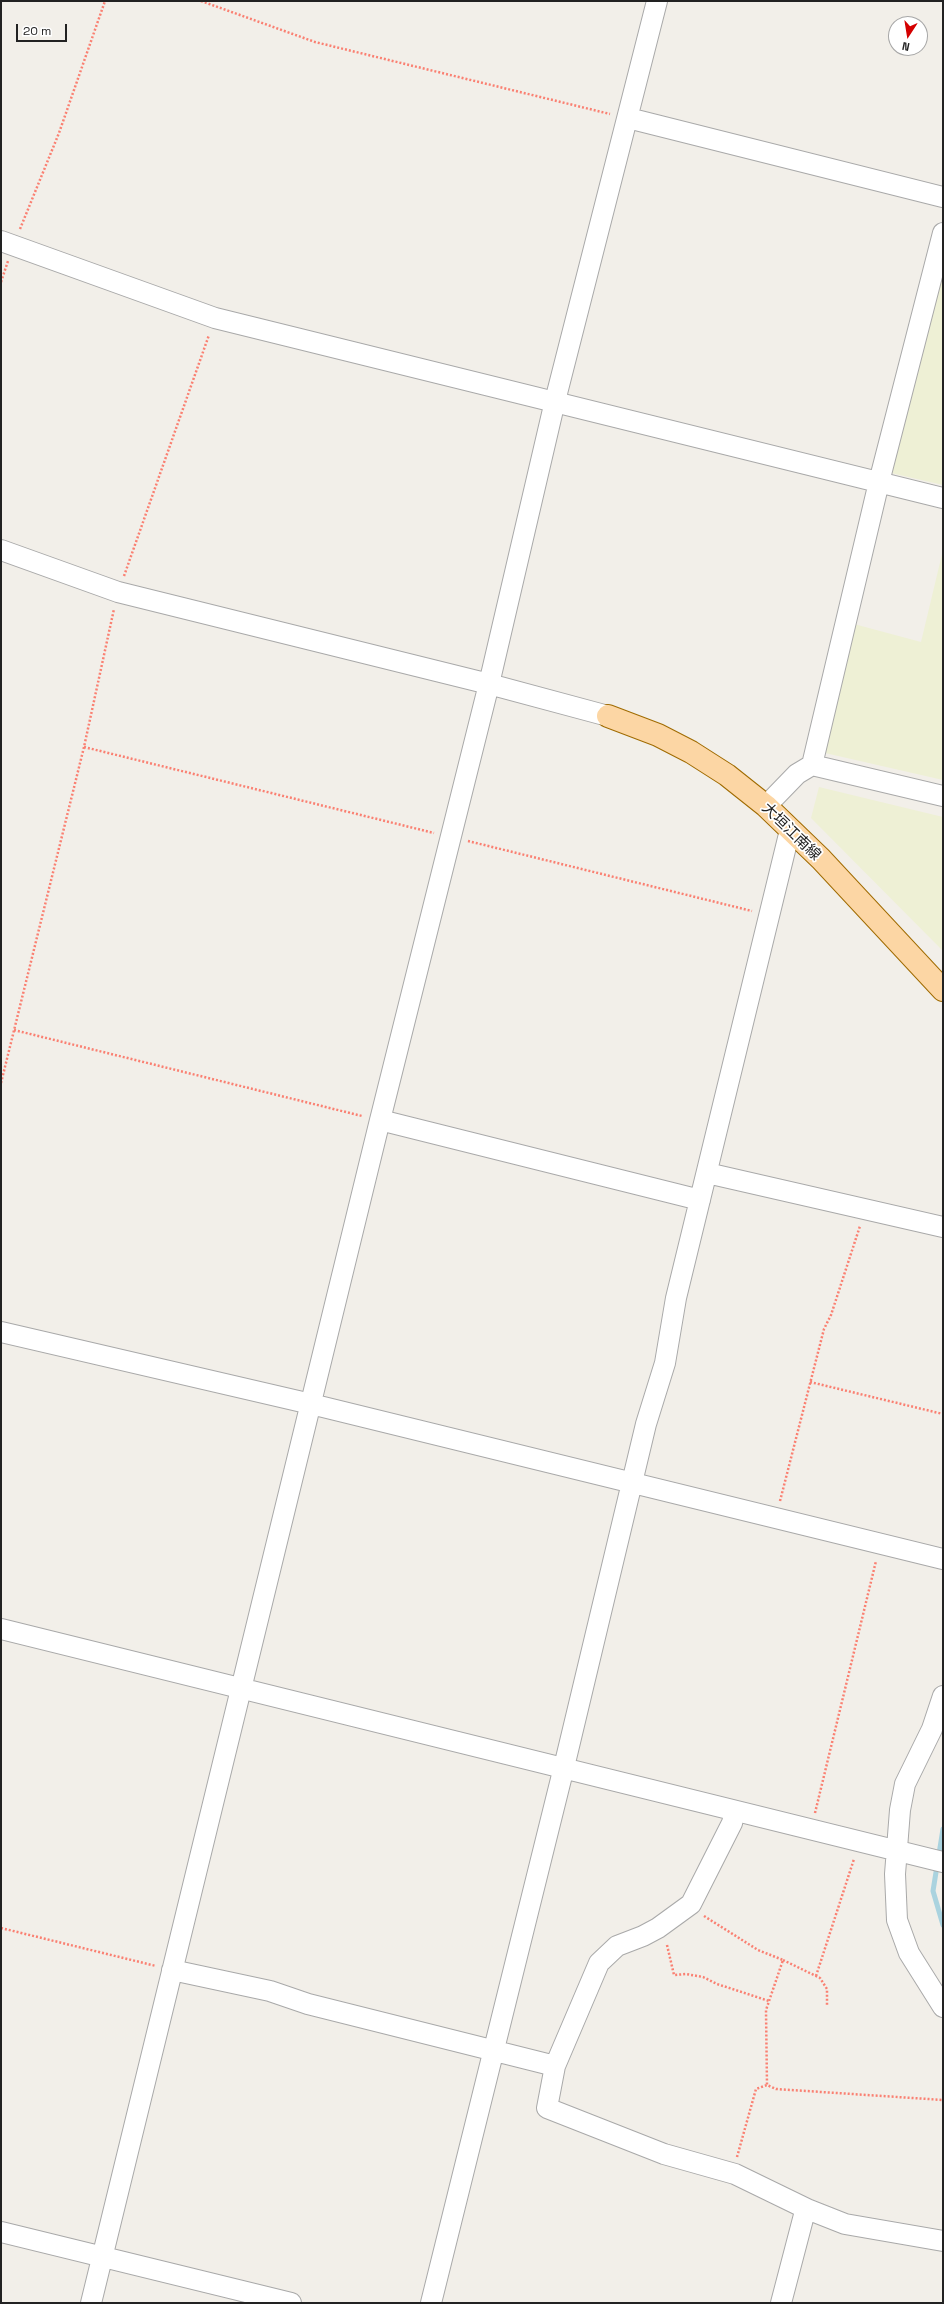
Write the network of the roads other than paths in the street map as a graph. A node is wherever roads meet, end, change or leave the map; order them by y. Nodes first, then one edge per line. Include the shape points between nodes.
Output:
1 (657, 1) edge
2 (628, 118) junction
3 (943, 197) edge
4 (943, 233) edge
5 (7, 243) edge
6 (556, 401) junction
7 (879, 482) junction
8 (943, 498) edge
9 (1, 550) edge
10 (489, 684) junction
11 (608, 716) joint
12 (812, 765) junction
13 (943, 796) edge
14 (766, 806) junction
15 (790, 830) junction
16 (940, 981) edge
17 (380, 1120) junction
18 (706, 1173) junction
19 (700, 1200) junction
20 (943, 1227) edge
21 (1, 1332) edge
22 (311, 1404) junction
23 (632, 1483) junction
24 (943, 1559) edge
25 (1, 1629) edge
26 (242, 1689) junction
27 (943, 1696) edge
28 (564, 1768) junction
29 (735, 1811) junction
30 (897, 1850) junction
31 (943, 1862) edge
32 (172, 1970) junction
33 (943, 2007) edge
34 (493, 2051) junction
35 (555, 2066) junction
36 (807, 2209) junction
37 (1, 2232) edge
38 (943, 2241) edge
39 (102, 2257) junction
40 (91, 2303) edge
41 (291, 2303) edge
42 (431, 2303) edge
43 (781, 2303) edge

1 - 2 street
2 - 3 street
2 - 6 street
4 - 7 street
5 - 6 street via 215,318
6 - 7 street
6 - 10 street
7 - 8 street
7 - 12 street
9 - 10 street via 118,592
10 - 11 street
10 - 17 street
11 - 14 main road, 大垣江南線 via 658,735 691,752 727,775
12 - 13 street
12 - 14 street via 797,774
14 - 15 main road, 大垣江南線
15 - 16 main road, 大垣江南線
15 - 18 street
17 - 19 street
17 - 22 street
18 - 19 street
18 - 20 street
19 - 23 street via 676,1298 665,1363
21 - 22 street
22 - 23 street
22 - 26 street
23 - 24 street
23 - 28 street
25 - 26 street
26 - 28 street
26 - 32 street
27 - 30 street via 932,1729 905,1784
28 - 29 street
28 - 34 street
29 - 30 street
29 - 35 street via 732,1823 690,1904 643,1936 617,1946 599,1962
30 - 31 street
30 - 33 street via 897,1920 909,1953
32 - 34 street via 270,1991 308,2004
32 - 39 street
34 - 35 street
34 - 42 street
35 - 36 street via 547,2108 664,2154 735,2174
36 - 38 street via 845,2224
36 - 43 street
37 - 39 street
39 - 40 street
39 - 41 street

